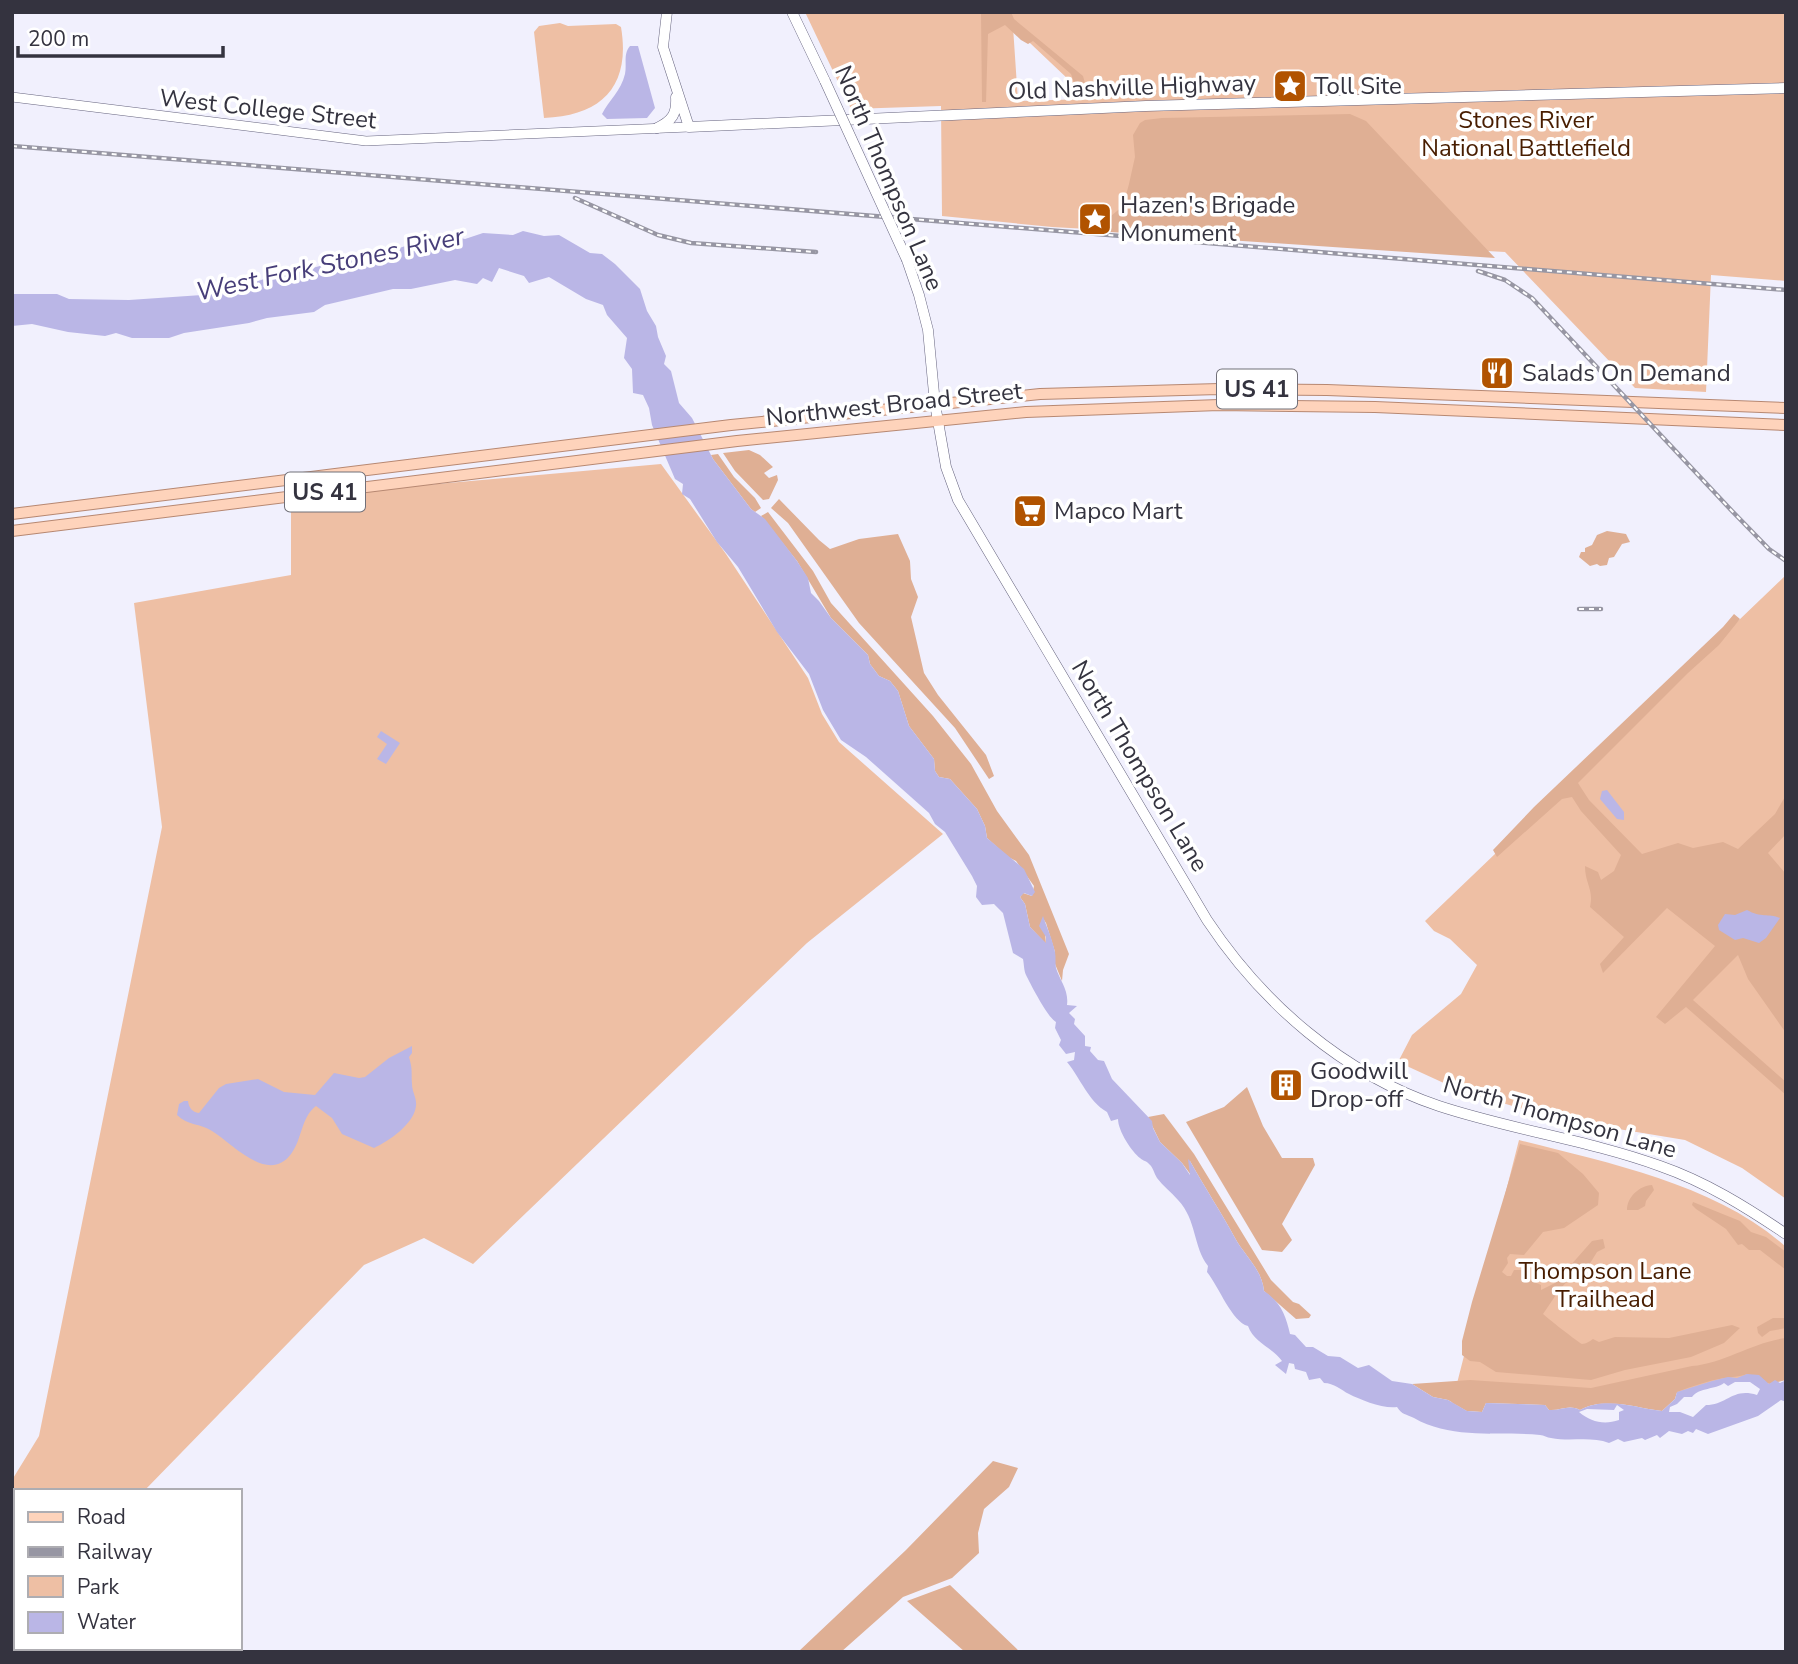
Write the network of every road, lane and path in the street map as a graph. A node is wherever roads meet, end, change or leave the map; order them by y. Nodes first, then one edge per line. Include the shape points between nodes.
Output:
1 (667, 12) edge
2 (792, 12) edge
3 (1786, 88) edge
4 (676, 90) junction
5 (12, 97) edge
6 (689, 127) junction
7 (657, 128) junction
8 (1219, 389) junction
9 (1327, 390) junction
10 (1150, 391) junction
11 (1421, 394) junction
12 (1552, 399) junction
13 (1658, 403) junction
14 (935, 404) junction
15 (1219, 405) junction
16 (1327, 406) junction
17 (1151, 407) junction
18 (1786, 408) edge
19 (1420, 409) junction
20 (1551, 415) junction
21 (939, 420) junction
22 (1658, 420) junction
23 (1786, 425) edge
24 (383, 468) junction
25 (288, 479) junction
26 (385, 485) junction
27 (291, 497) junction
28 (54, 509) junction
29 (12, 514) edge
30 (56, 526) junction
31 (12, 531) edge
32 (1786, 1234) edge

1 - 4 main road via 663,47
2 - 14 main road, North Thompson Lane, bridge via 907,260 928,330
3 - 6 main road, Old Nashville Highway via 1146,106
4 - 6 main road
4 - 7 main road via 673,118
5 - 7 street, West College Street via 366,141
6 - 7 street, West College Street
8 - 9 main road, Northwest Broad Street / US 41
8 - 10 main road, Northwest Broad Street / US 41
8 - 15 main road
9 - 11 main road, Northwest Broad Street / US 41
9 - 16 main road
10 - 14 main road, Northwest Broad Street / US 41 via 1040,394
10 - 17 main road
11 - 12 main road, Northwest Broad Street / US 41
11 - 19 main road
12 - 13 main road, Northwest Broad Street / US 41
12 - 20 main road
13 - 18 main road, Northwest Broad Street / US 41
13 - 22 main road
14 - 21 main road, North Thompson Lane
14 - 24 main road, Northwest Broad Street / US 41
15 - 16 main road, Northwest Broad Street / US 41
15 - 17 main road, Northwest Broad Street / US 41
16 - 19 main road, Northwest Broad Street / US 41
17 - 21 main road, Northwest Broad Street / US 41
19 - 20 main road, Northwest Broad Street / US 41
20 - 22 main road, Northwest Broad Street / US 41
21 - 26 main road, Northwest Broad Street / US 41
21 - 32 main road, North Thompson Lane via 946,467 958,500 1207,920 1268,997 1301,1027 1382,1082 1439,1106 1662,1166 1717,1190
22 - 23 main road, Northwest Broad Street / US 41
24 - 25 main road, Northwest Broad Street / US 41
24 - 26 main road
25 - 27 main road
25 - 28 main road, Northwest Broad Street / US 41
26 - 27 main road, Northwest Broad Street / US 41
27 - 30 main road, Northwest Broad Street / US 41
28 - 29 main road, Northwest Broad Street / US 41
28 - 30 main road
30 - 31 main road, Northwest Broad Street / US 41

